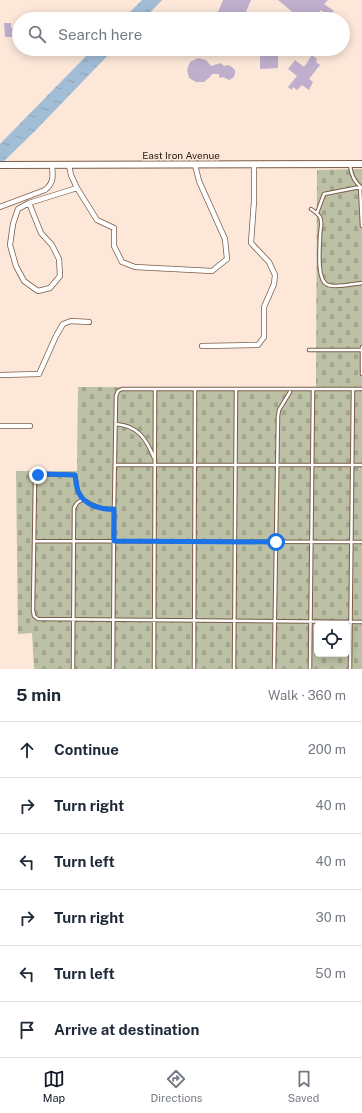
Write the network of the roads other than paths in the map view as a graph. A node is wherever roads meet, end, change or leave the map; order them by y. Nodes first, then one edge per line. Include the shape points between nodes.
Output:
1 (350, 164) junction
2 (362, 164) edge
3 (0, 165) edge
4 (69, 165) junction
5 (195, 165) junction
6 (254, 165) junction
7 (52, 166) junction
8 (361, 187) edge
9 (77, 188) junction
10 (29, 203) junction
11 (0, 207) edge
12 (311, 209) dead end
13 (317, 214) junction
14 (362, 226) edge
15 (362, 283) edge
16 (89, 322) dead end
17 (202, 346) dead end
18 (362, 348) edge
19 (309, 350) dead end
20 (362, 374) edge
21 (0, 375) edge
22 (155, 389) junction
23 (195, 389) junction
24 (236, 389) junction
25 (313, 389) junction
26 (353, 389) junction
27 (362, 389) edge
28 (290, 392) dead end
29 (116, 424) junction
30 (0, 426) edge
31 (30, 426) dead end
32 (155, 460) junction
33 (115, 465) junction
34 (155, 465) junction
35 (195, 465) junction
36 (235, 465) junction
37 (277, 465) junction
38 (312, 465) junction
39 (352, 465) junction
40 (362, 465) edge
41 (83, 499) junction
42 (114, 509) junction
43 (34, 541) junction
44 (74, 541) junction
45 (114, 541) junction
46 (155, 541) junction
47 (194, 541) junction
48 (235, 542) junction
49 (276, 542) junction
50 (311, 542) junction
51 (351, 542) junction
52 (362, 542) edge
53 (73, 620) junction
54 (113, 620) junction
55 (154, 620) junction
56 (194, 620) junction
57 (234, 621) junction
58 (275, 621) junction
59 (310, 621) junction
60 (314, 621) edge
61 (350, 622) joint
62 (362, 622) edge
63 (350, 657) edge
64 (73, 669) edge
65 (113, 669) edge
66 (154, 669) edge
67 (194, 669) edge
68 (234, 669) edge
69 (274, 669) edge
70 (310, 669) edge
71 (350, 669) edge

1 - 2 street, East Iron Avenue
1 - 6 street, East Iron Avenue
1 - 8 lane via 354,180
3 - 7 street, East Iron Avenue
4 - 5 street, East Iron Avenue
4 - 7 street, East Iron Avenue
4 - 9 street
5 - 6 street, East Iron Avenue
5 - 9 street via 199,181 225,239 227,259 212,271 135,267 122,262 114,246 114,228 97,220
6 - 17 street via 251,243 269,262 275,275 264,307 264,337 258,345
7 - 11 street via 53,181 45,190
8 - 13 lane via 324,194
8 - 14 lane
9 - 10 street
10 - 10 street via 41,233 52,245 59,259 60,276 50,288 38,291 24,281 16,266 10,245 18,208
12 - 13 lane
13 - 15 lane via 322,223 322,281 333,286
16 - 21 street via 71,321 63,324 39,374
18 - 19 lane
18 - 20 lane
22 - 23 lane
22 - 29 lane via 118,391
22 - 32 lane
23 - 24 lane
23 - 35 lane
24 - 25 lane
24 - 36 lane
25 - 26 lane
25 - 38 lane
26 - 27 lane
26 - 39 lane
28 - 37 lane via 279,410
29 - 32 lane via 131,427 141,433
29 - 33 lane
30 - 31 street
32 - 34 lane
33 - 34 lane
33 - 42 lane
34 - 35 lane
34 - 46 lane
35 - 36 lane
35 - 47 lane
36 - 37 lane
36 - 48 lane
37 - 38 lane
37 - 49 lane
38 - 39 lane
38 - 50 lane
39 - 40 lane
39 - 51 lane
41 - 42 lane via 101,509
41 - 43 lane via 78,491 75,475 38,475 34,486
41 - 44 lane via 74,508
42 - 45 lane
43 - 44 lane
43 - 53 lane via 34,616 38,619
44 - 45 lane
44 - 53 lane
45 - 46 lane
45 - 54 lane
46 - 47 lane
46 - 55 lane
47 - 48 lane
47 - 56 lane
48 - 49 lane
48 - 57 lane
49 - 50 lane
49 - 58 lane
50 - 51 lane
50 - 59 lane
51 - 52 lane
51 - 61 lane
53 - 54 lane
53 - 64 lane
54 - 55 lane
54 - 65 lane
55 - 56 lane
55 - 66 lane
56 - 57 lane
56 - 67 lane
57 - 58 lane
57 - 68 lane
58 - 59 lane
58 - 69 lane
59 - 60 lane
59 - 70 lane
61 - 62 lane
63 - 71 lane

